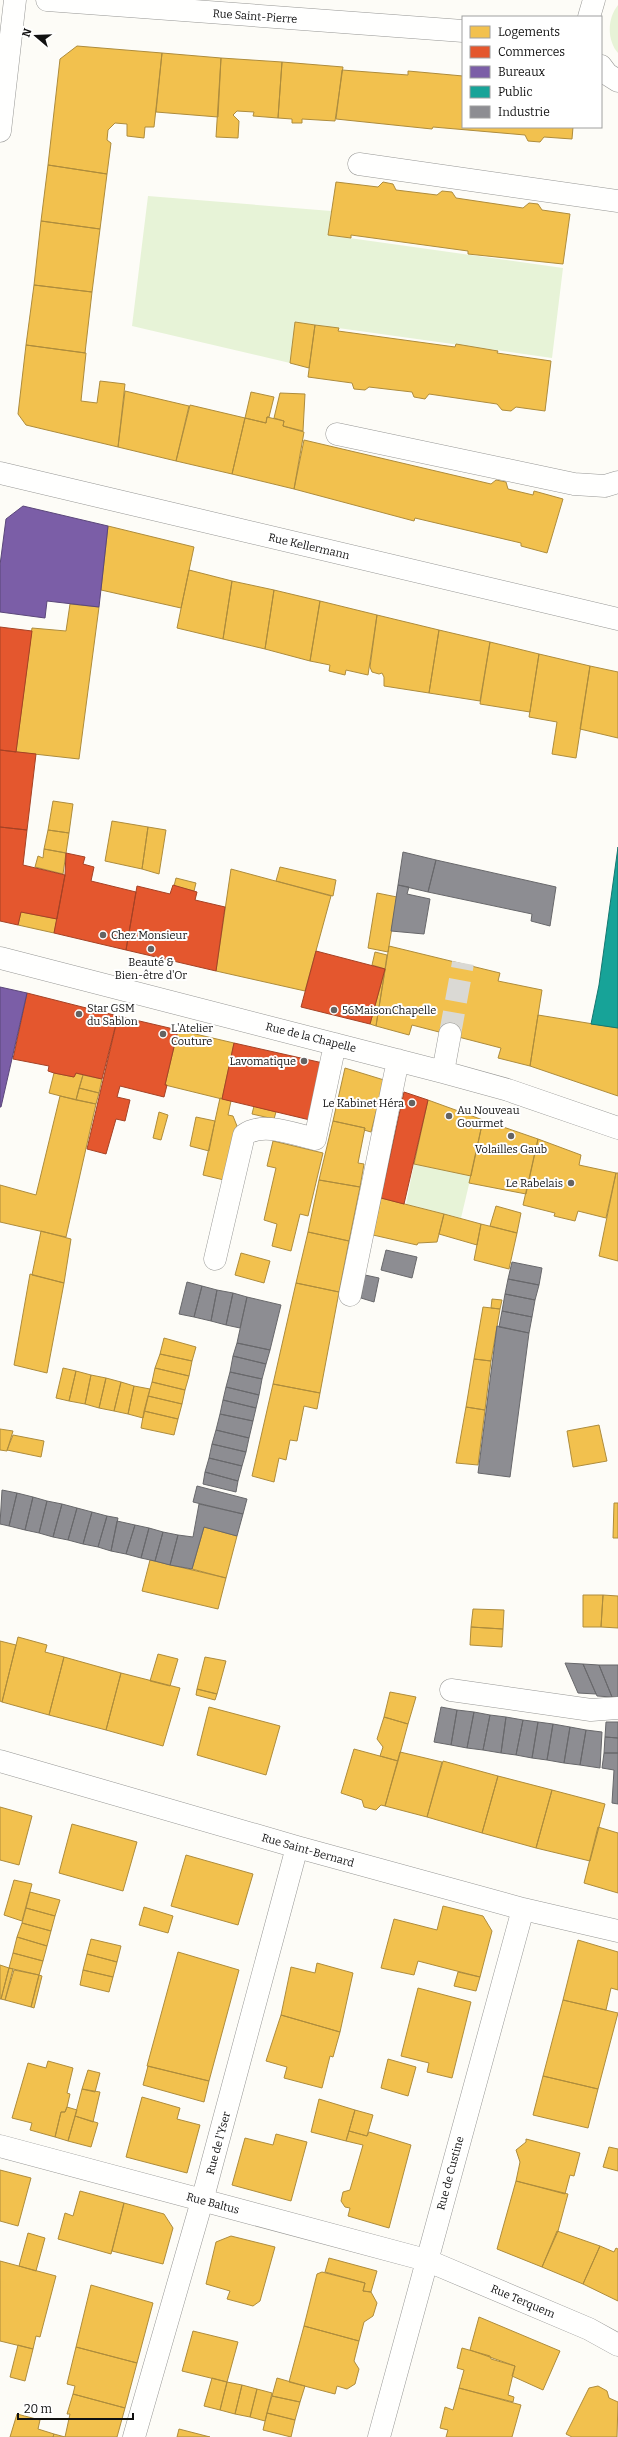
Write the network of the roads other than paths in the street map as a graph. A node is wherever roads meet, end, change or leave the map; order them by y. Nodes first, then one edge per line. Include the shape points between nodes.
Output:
1 (15, 0) edge
2 (47, 0) edge
3 (594, 0) edge
4 (106, 2) edge
5 (589, 16) edge
6 (462, 31) edge
7 (602, 67) edge
8 (618, 81) edge
9 (0, 131) edge
10 (359, 164) dead end
11 (618, 201) edge
12 (337, 434) dead end
13 (0, 473) edge
14 (618, 482) edge
15 (618, 619) edge
16 (0, 958) edge
17 (450, 1034) tunnel mouth
18 (335, 1044) junction
19 (398, 1060) junction
20 (443, 1072) junction
21 (618, 1128) edge
22 (214, 1259) dead end
23 (350, 1295) dead end
24 (451, 1690) dead end
25 (618, 1708) edge
26 (0, 1761) edge
27 (297, 1847) junction
28 (523, 1909) junction
29 (618, 1931) edge
30 (0, 2146) edge
31 (202, 2201) junction
32 (426, 2260) junction
33 (618, 2346) edge
34 (134, 2437) edge
35 (379, 2437) edge

1 - 9 street
2 - 4 street, Rue Saint-Pierre
3 - 5 street
4 - 6 street, Rue Saint-Pierre
7 - 8 street
10 - 11 street
12 - 14 street via 574,484 605,486
13 - 15 street, Rue Kellermann
16 - 18 street, Rue de la Chapelle
17 - 20 street
18 - 19 street, Rue de la Chapelle
18 - 22 street via 315,1139 264,1128 252,1129 244,1135
19 - 20 street, Rue de la Chapelle
19 - 23 street
20 - 21 street, Rue de la Chapelle via 508,1090
24 - 25 street via 591,1710 604,1707
26 - 27 street, Rue Saint-Bernard
27 - 28 street, Rue Saint-Bernard
27 - 31 street, Rue de l'Yser
28 - 29 street, Rue Saint-Bernard
28 - 32 street, Rue de Custine
30 - 31 street, Rue Baltus
31 - 32 street, Rue Baltus
31 - 34 street, Rue de l'Yser
32 - 33 street, Rue Terquem via 589,2329
32 - 35 street, Rue de Custine

